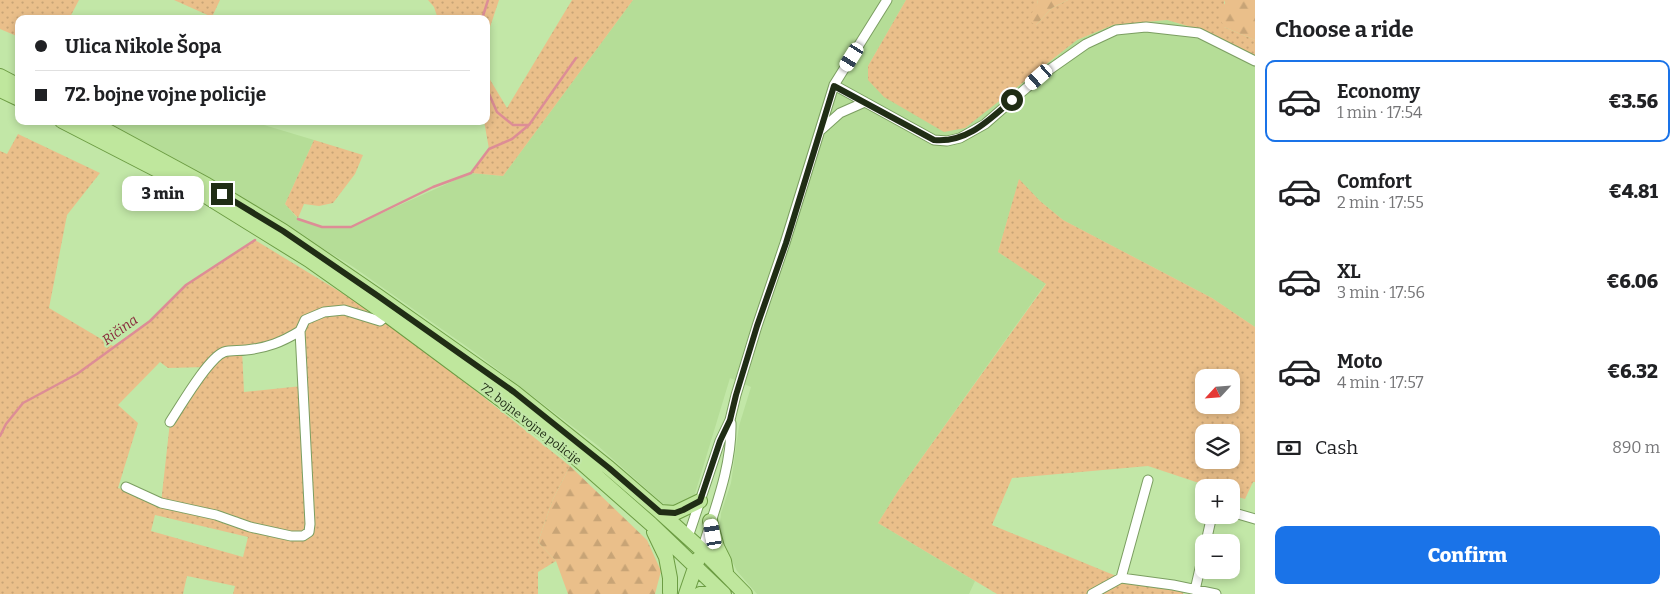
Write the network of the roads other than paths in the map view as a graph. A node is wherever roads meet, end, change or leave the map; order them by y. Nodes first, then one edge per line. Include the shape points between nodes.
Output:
1 (887, 0) edge
2 (1255, 61) edge
3 (0, 76) edge
4 (15, 84) edge
5 (834, 86) junction
6 (0, 90) edge
7 (15, 97) edge
8 (865, 102) junction
9 (70, 125) edge
10 (97, 125) edge
11 (820, 130) junction
12 (387, 315) junction
13 (300, 330) junction
14 (730, 420) junction
15 (170, 422) dead end
16 (1148, 480) dead end
17 (126, 487) dead end
18 (700, 501) junction
19 (660, 512) junction
20 (1240, 515) edge
21 (1255, 519) edge
22 (710, 522) junction
23 (651, 524) junction
24 (688, 537) junction
25 (702, 550) junction
26 (683, 553) junction
27 (696, 566) junction
28 (727, 575) junction
29 (1122, 578) junction
30 (1198, 579) edge
31 (1195, 590) junction
32 (670, 593) edge
33 (686, 594) edge
34 (700, 594) edge
35 (723, 594) edge
36 (746, 594) edge
37 (1092, 594) edge
38 (1216, 594) edge

1 - 5 street
2 - 8 street via 1199,33 1146,27 1116,30 1086,44 1039,77 985,124 960,138 947,141 934,140
3 - 4 main road
5 - 8 street
5 - 11 street
6 - 7 main road
8 - 11 street via 840,113
9 - 12 main road, 72. bojne vojne policije via 196,190 309,260
10 - 19 main road, 72. bojne vojne policije via 283,231 378,296 514,392
11 - 14 street
12 - 13 street via 380,321 344,310 324,312 305,320
12 - 23 main road, 72. bojne vojne policije via 551,437
13 - 15 street via 264,348 224,352 216,357
13 - 17 street via 309,532 303,536 291,536 250,527 216,515 161,503
14 - 18 street
14 - 22 street via 728,463
16 - 29 street
18 - 19 main road via 675,513
18 - 24 street
19 - 24 main road, 72. bojne vojne policije
20 - 21 street
22 - 25 street
22 - 28 main road
23 - 26 main road, 72. bojne vojne policije
23 - 32 main road via 666,557
24 - 25 main road, 72. bojne vojne policije
24 - 26 main road
25 - 27 main road
25 - 28 main road, 72. bojne vojne policije
26 - 27 main road, 72. bojne vojne policije
26 - 32 main road
27 - 33 main road
27 - 35 main road, 72. bojne vojne policije
28 - 36 main road, 72. bojne vojne policije
29 - 31 street
29 - 37 street
30 - 31 street
31 - 38 street
34 - 35 main road

